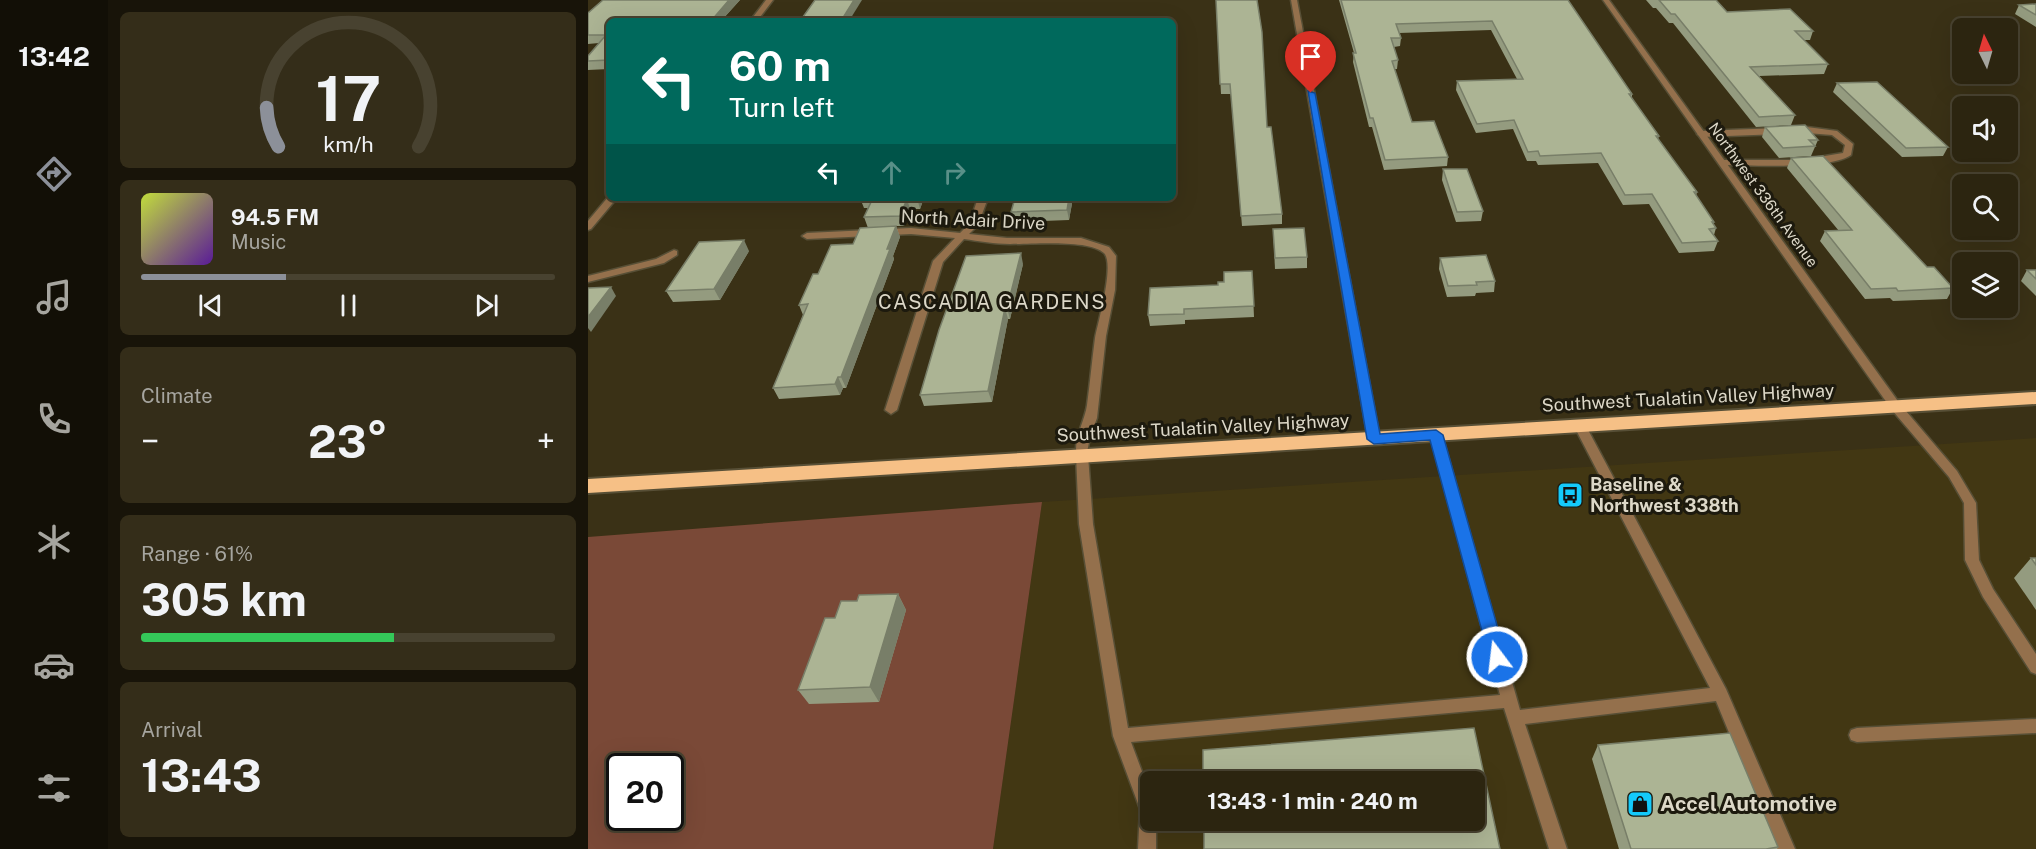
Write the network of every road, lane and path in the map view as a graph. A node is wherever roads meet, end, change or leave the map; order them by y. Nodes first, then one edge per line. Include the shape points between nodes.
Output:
1 (770, 0) edge
2 (1294, 0) edge
3 (1606, 0) edge
4 (755, 18) edge
5 (1701, 134) junction
6 (1722, 162) junction
7 (610, 201) edge
8 (982, 201) edge
9 (588, 227) edge
10 (807, 236) dead end
11 (961, 237) junction
12 (674, 253) dead end
13 (588, 279) edge
14 (2036, 398) edge
15 (1896, 407) junction
16 (891, 410) dead end
17 (1580, 426) junction
18 (1436, 435) junction
19 (1374, 439) junction
20 (1082, 455) junction
21 (588, 486) edge
22 (2036, 667) edge
23 (1721, 694) junction
24 (1509, 701) junction
25 (1515, 718) junction
26 (2036, 726) edge
27 (1857, 735) dead end
28 (1121, 736) junction
29 (1148, 849) edge
30 (1558, 849) edge
31 (1786, 849) edge

1 - 4 street
2 - 19 street
3 - 5 street, Northwest 336th Avenue
5 - 6 street, Northwest 336th Avenue
5 - 6 street via 1807,130 1834,133 1849,144 1847,155 1829,160
6 - 15 street, Northwest 336th Avenue
7 - 9 street
8 - 11 street via 973,225
10 - 11 street, North Adair Drive via 911,231
11 - 16 street via 938,261
11 - 20 street, North Adair Drive via 1081,241 1099,245 1111,256 1110,290
12 - 13 street via 660,261
14 - 15 highway, Southwest Tualatin Valley Highway
15 - 17 highway, Southwest Tualatin Valley Highway
15 - 22 street, Northwest 336th Avenue via 1953,474 1970,503 1972,560 1988,593
17 - 18 highway, Southwest Tualatin Valley Highway
17 - 23 street
18 - 19 highway, Southwest Tualatin Valley Highway
18 - 24 street
19 - 20 highway, Southwest Tualatin Valley Highway
20 - 21 highway, Southwest Tualatin Valley Highway
20 - 28 street via 1086,524
23 - 25 street
23 - 31 street
24 - 25 street
24 - 28 street
25 - 30 street
26 - 27 street
28 - 29 street via 1148,809

